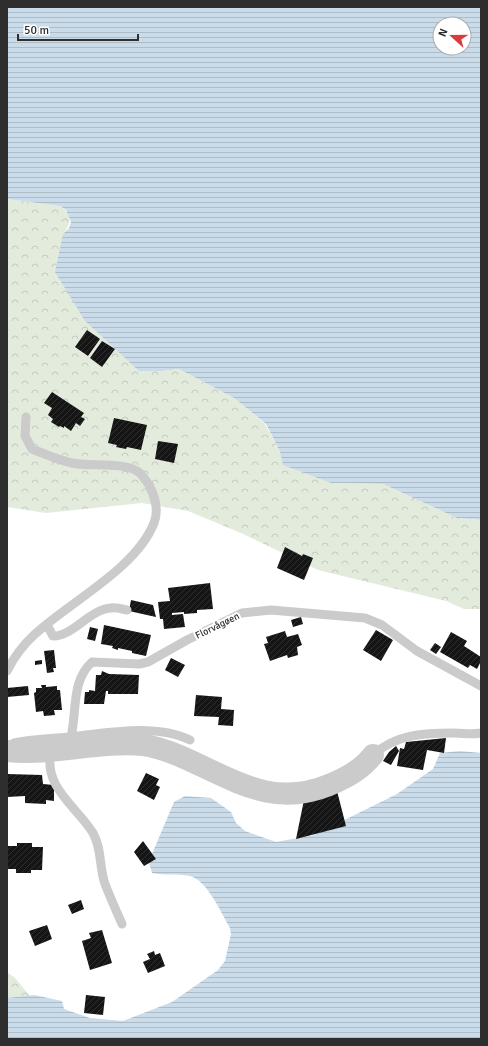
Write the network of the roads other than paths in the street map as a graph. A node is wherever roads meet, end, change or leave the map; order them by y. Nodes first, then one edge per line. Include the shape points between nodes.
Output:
1 (26, 417) dead end
2 (127, 610) dead end
3 (47, 625) junction
4 (7, 671) edge
5 (481, 686) edge
6 (481, 733) edge
7 (470, 736) junction
8 (71, 737) junction
9 (481, 739) edge
10 (190, 740) dead end
11 (7, 744) edge
12 (7, 751) edge
13 (51, 752) junction
14 (373, 755) joint
15 (122, 924) dead end

1 - 3 lane via 25,436 32,449 73,463 140,473 152,491 155,502 155,522 138,549 113,573
2 - 3 lane via 111,608 90,615 69,630 55,636
3 - 4 lane via 14,656
5 - 8 lane, Florvågøen via 417,651 382,625 365,618 271,610 242,613 148,662 92,662 87,667 75,696
6 - 7 lane
7 - 9 lane
7 - 14 lane via 452,733 402,737 384,745
8 - 10 lane via 101,732 136,731 164,733
8 - 11 lane
12 - 13 street
13 - 14 street via 107,745 155,747 172,752 253,789 287,795 307,792 340,780 357,771
13 - 15 lane via 49,765 56,787 98,844 105,883

